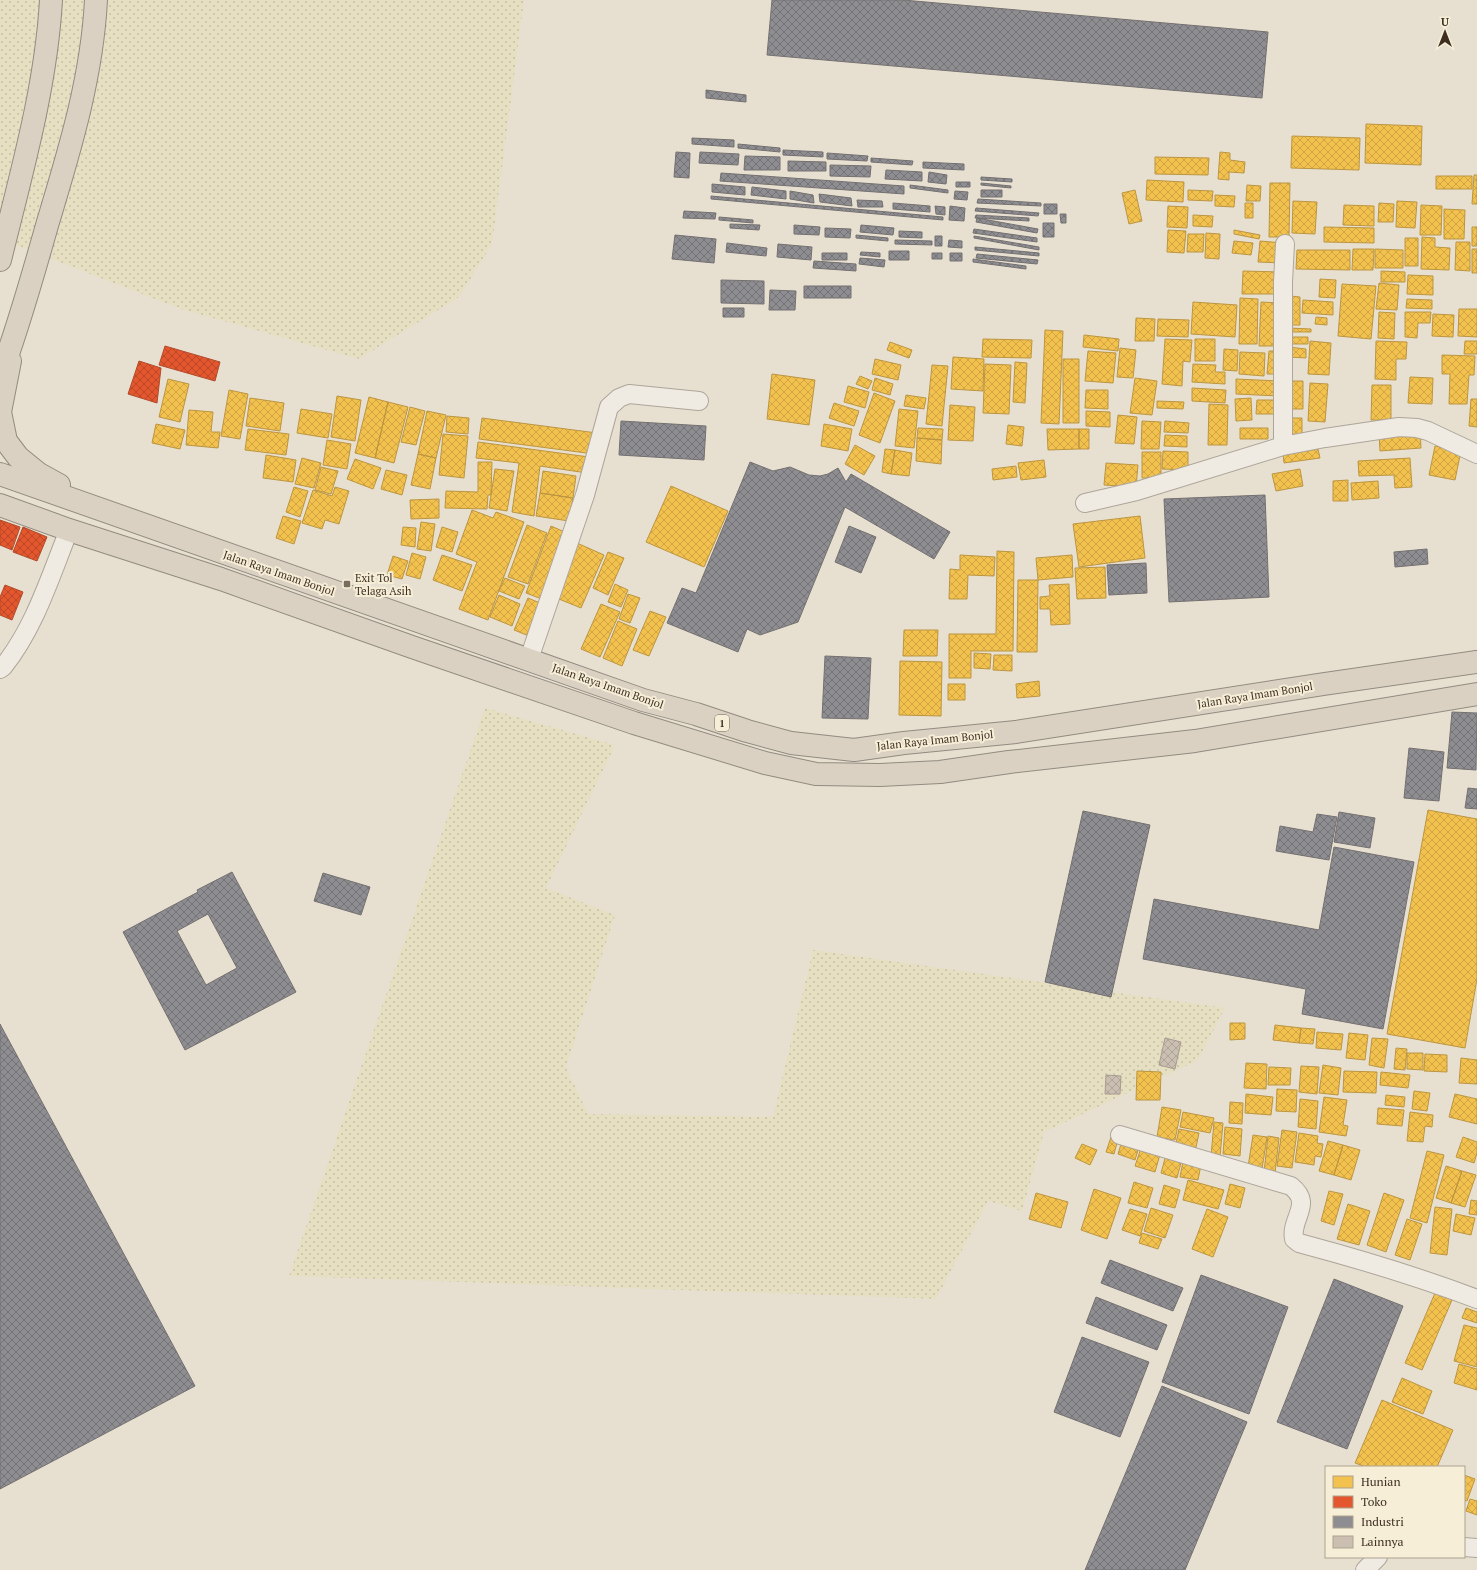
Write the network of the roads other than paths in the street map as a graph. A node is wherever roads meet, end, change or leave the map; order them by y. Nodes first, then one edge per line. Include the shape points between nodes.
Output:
1 (51, 0) edge
2 (96, 0) edge
3 (1285, 244) dead end
4 (0, 260) edge
5 (14, 340) junction
6 (0, 376) edge
7 (699, 401) dead end
8 (1283, 446) junction
9 (1477, 454) edge
10 (0, 474) edge
11 (1085, 503) dead end
12 (0, 505) edge
13 (115, 515) junction
14 (69, 530) junction
15 (529, 659) junction
16 (1477, 662) edge
17 (0, 669) edge
18 (1477, 694) edge
19 (1120, 1135) dead end
20 (1477, 1299) edge
21 (1465, 1547) edge
22 (1477, 1548) edge
23 (1377, 1558) edge
24 (1365, 1570) edge

1 - 4 highway via 44,72
2 - 5 highway via 90,56 76,130
3 - 8 street
5 - 6 highway
5 - 13 highway via 0,412 6,441 18,457 39,474
7 - 15 street via 630,394 619,398 609,407 585,495
8 - 9 street via 1411,427 1428,431
8 - 11 street via 1137,491
10 - 13 highway, Jalan Raya Imam Bonjol / 1
12 - 14 highway, 1
13 - 15 highway, Jalan Raya Imam Bonjol / 1
14 - 17 street via 34,617 17,649
14 - 18 highway, 1 via 221,579 634,723 765,763 816,774 880,775 940,772 1195,741
15 - 16 highway, Jalan Raya Imam Bonjol / 1 via 643,700 790,743 854,750 1016,732
19 - 20 street via 1291,1186 1301,1196 1302,1204 1293,1233 1294,1239 1299,1243 1435,1283
21 - 22 street
23 - 24 street

